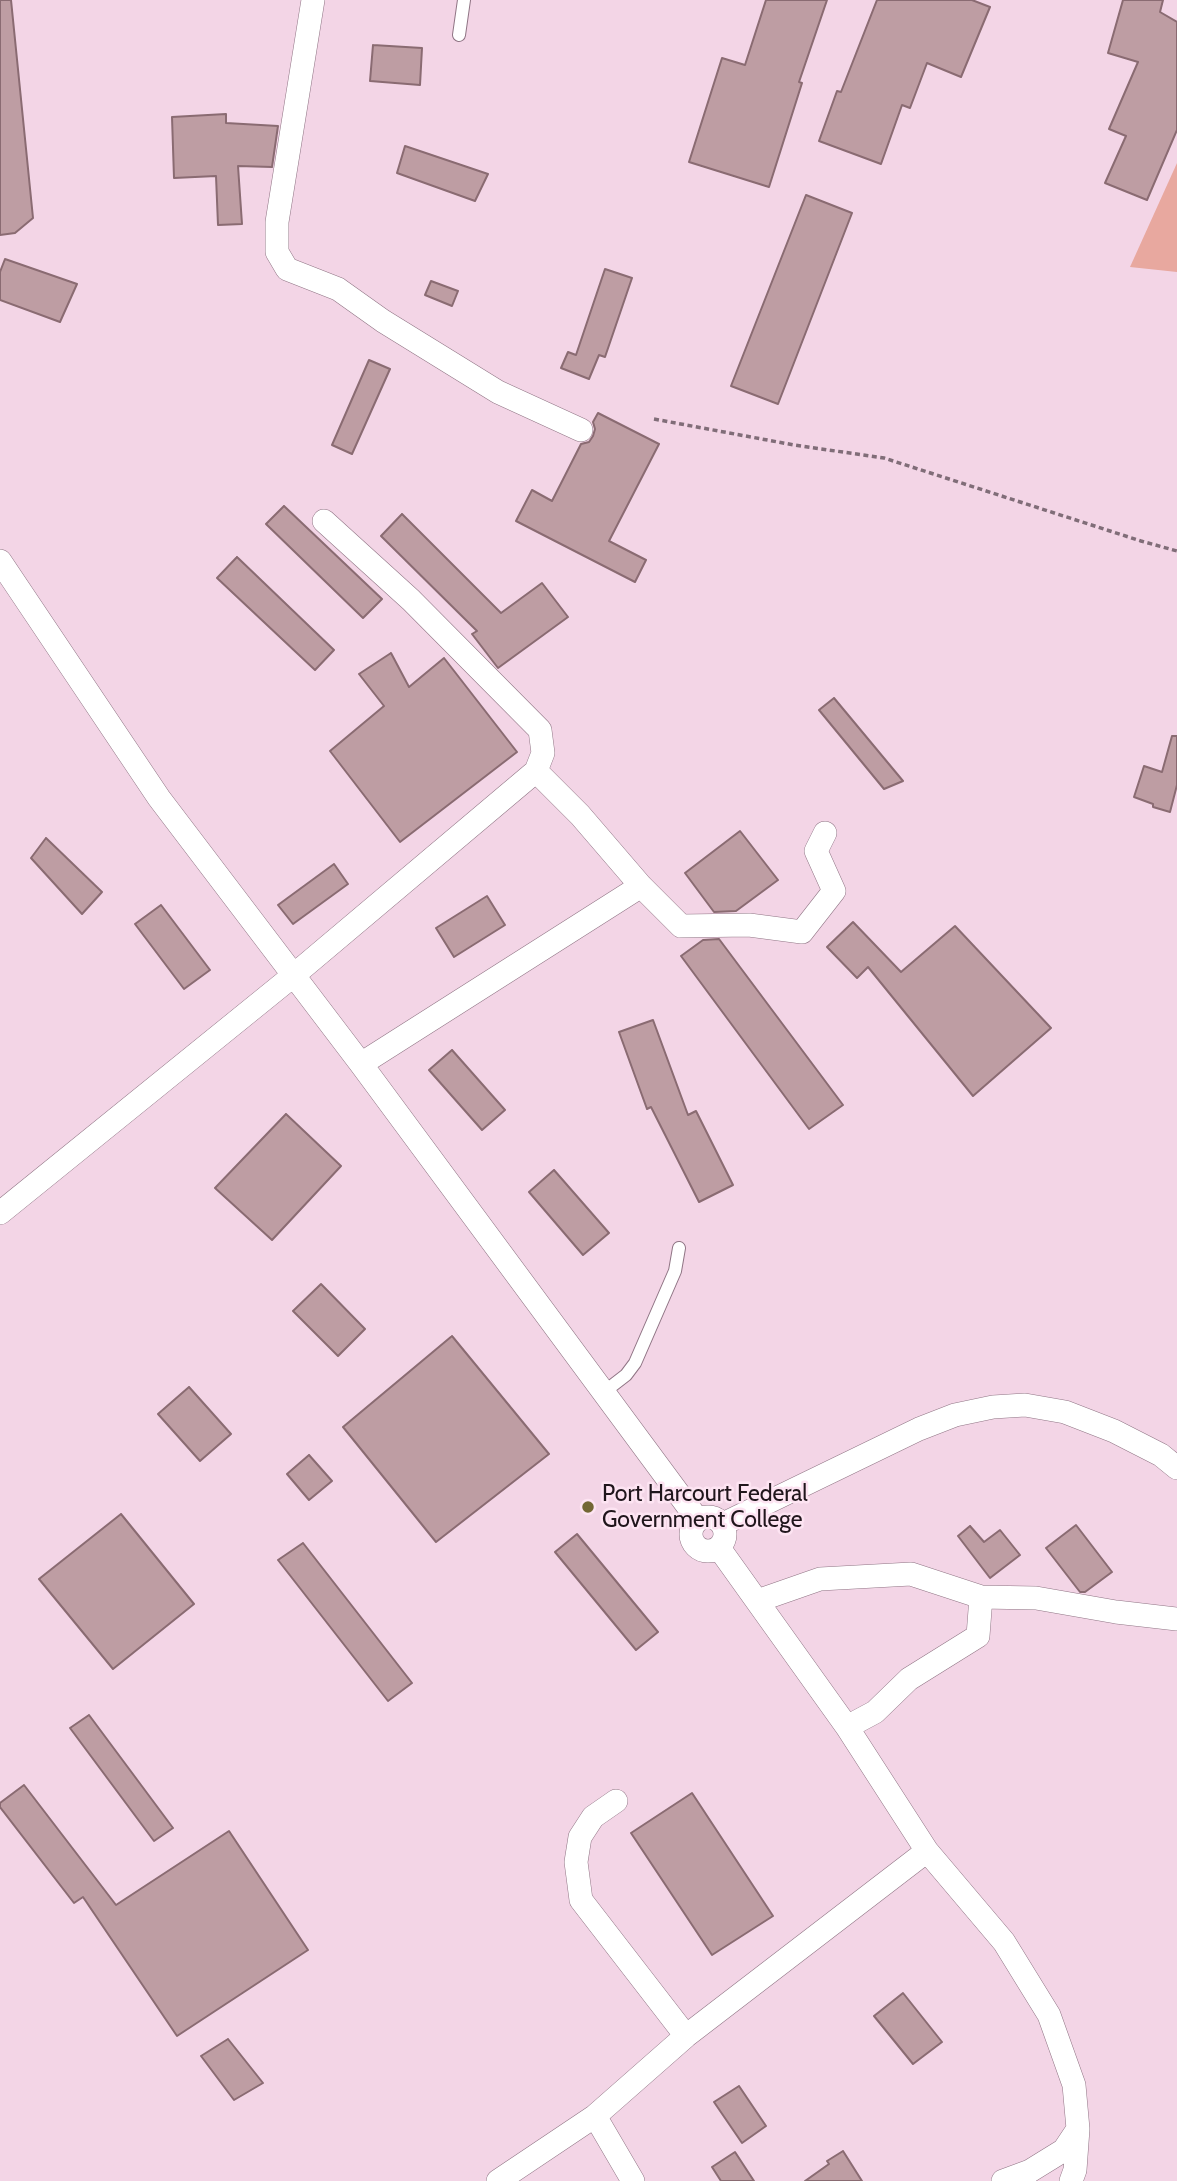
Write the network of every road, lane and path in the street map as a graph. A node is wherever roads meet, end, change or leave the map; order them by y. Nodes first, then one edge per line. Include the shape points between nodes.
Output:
1 (313, 0) edge
2 (464, 0) edge
3 (459, 35) dead end
4 (654, 419) dead end
5 (581, 430) dead end
6 (324, 521) dead end
7 (1177, 551) edge
8 (0, 561) edge
9 (536, 771) junction
10 (825, 833) dead end
11 (641, 886) junction
12 (294, 975) junction
13 (362, 1064) junction
14 (0, 1213) edge
15 (679, 1248) dead end
16 (604, 1392) junction
17 (1177, 1468) edge
18 (698, 1520) junction
19 (723, 1524) junction
20 (719, 1548) junction
21 (981, 1597) junction
22 (757, 1601) junction
23 (1177, 1619) edge
24 (847, 1727) junction
25 (616, 1801) dead end
26 (928, 1851) junction
27 (686, 2036) junction
28 (595, 2116) junction
29 (1078, 2129) junction
30 (498, 2181) edge
31 (633, 2181) edge
32 (1003, 2181) edge
33 (1071, 2181) edge

1 - 5 street via 277,222 277,252 287,269 338,289 498,392
2 - 3 lane
4 - 7 path via 884,458
6 - 9 street via 411,600 540,730 543,753
8 - 12 street via 159,798
9 - 11 street
9 - 12 street
10 - 11 street via 816,851 834,891 802,932 749,925 681,926
11 - 13 street
12 - 13 street
12 - 14 street
13 - 16 street
15 - 16 lane via 675,1271 635,1363
16 - 18 street
17 - 19 street via 1114,1431 1065,1412 1025,1405 993,1407 919,1429
18 - 19 street via 711,1517
18 - 20 street via 691,1531 694,1544 706,1551
19 - 20 street via 726,1537
20 - 22 street
21 - 22 street via 911,1574 820,1579
21 - 23 street via 1036,1598
21 - 24 street via 978,1636 909,1679 875,1712
22 - 24 street
24 - 26 street
25 - 27 street via 593,1817 580,1838 576,1862 581,1900
26 - 27 street
26 - 29 street via 1004,1942 1049,2015 1074,2085
27 - 28 street
28 - 30 street
28 - 31 street
29 - 32 street via 1064,2150
29 - 33 street

